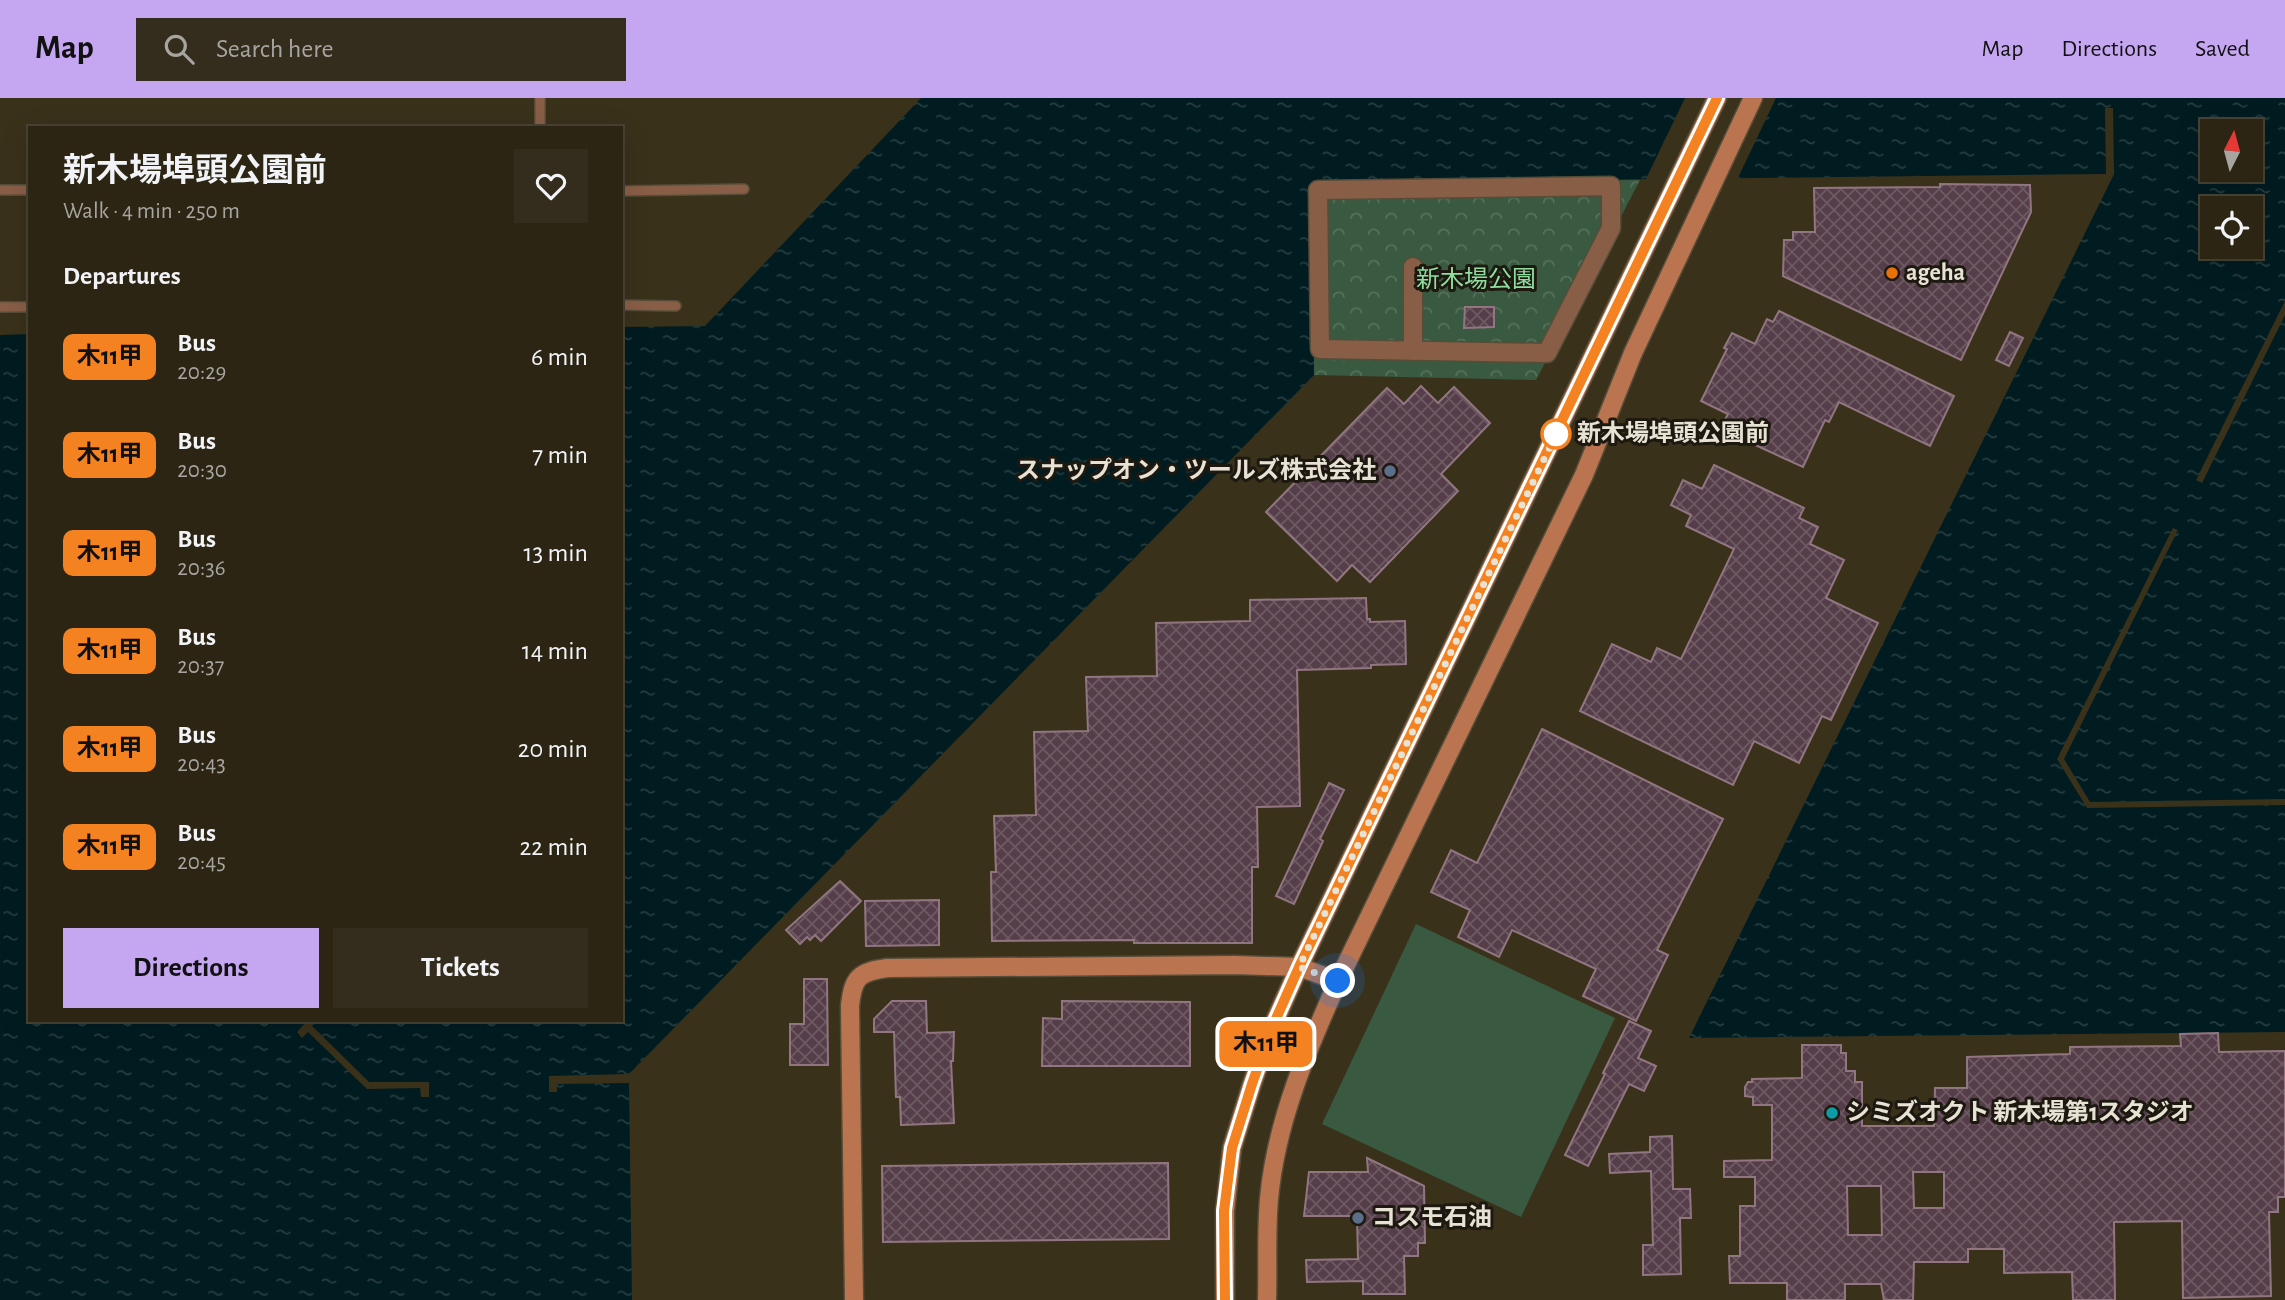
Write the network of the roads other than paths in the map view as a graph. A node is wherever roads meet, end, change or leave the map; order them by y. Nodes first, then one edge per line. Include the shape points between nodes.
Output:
1 (540, 98) edge
2 (1717, 98) edge
3 (1753, 98) edge
4 (540, 126) edge
5 (744, 189) dead end
6 (0, 190) edge
7 (28, 190) edge
8 (623, 191) edge
9 (1413, 267) dead end
10 (623, 305) edge
11 (676, 306) dead end
12 (0, 307) edge
13 (28, 307) edge
14 (1413, 351) junction
15 (1299, 967) junction
16 (1338, 981) junction
17 (854, 1300) edge
18 (1225, 1300) edge
19 (1267, 1300) edge

1 - 4 lane
2 - 15 street
3 - 16 street via 1633,353 1584,475
5 - 8 lane
6 - 7 lane
9 - 14 street
10 - 11 lane
12 - 13 lane
14 - 14 street via 1320,349 1318,190 1611,186 1611,228 1547,353
15 - 16 street
15 - 17 street via 887,968 864,972 853,983 850,1006
15 - 18 street via 1271,1030 1232,1148 1224,1211
16 - 19 street via 1303,1060 1284,1118 1269,1199

